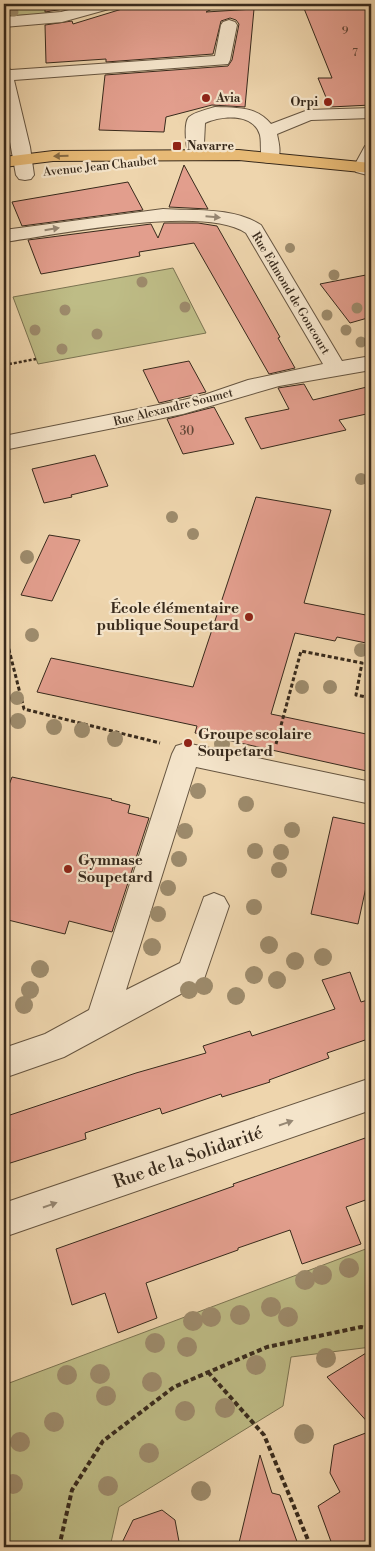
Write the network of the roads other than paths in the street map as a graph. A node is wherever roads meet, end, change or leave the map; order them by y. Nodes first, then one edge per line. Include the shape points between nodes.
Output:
1 (100, 5) edge
2 (4, 22) edge
3 (229, 25) dead end
4 (4, 74) edge
5 (371, 113) edge
6 (268, 132) junction
7 (371, 150) edge
8 (197, 155) junction
9 (270, 158) junction
10 (4, 162) edge
11 (23, 167) junction
12 (368, 169) edge
13 (4, 178) edge
14 (4, 236) edge
15 (371, 363) edge
16 (336, 369) junction
17 (4, 444) edge
18 (371, 793) edge
19 (214, 906) dead end
20 (101, 1020) junction
21 (4, 1063) edge
22 (371, 1094) edge
23 (4, 1220) edge

1 - 2 street via 62,17
3 - 4 street via 222,60
4 - 11 street
5 - 6 street via 308,115
6 - 8 street via 246,113 215,112 196,120
6 - 9 street
7 - 12 street
8 - 9 main road, Avenue Jean Chaubet
8 - 11 main road, Avenue Jean Chaubet
9 - 12 main road, Avenue Jean Chaubet
10 - 11 main road, Avenue Jean Chaubet
11 - 13 main road, Avenue Jean Chaubet
14 -> 16 street, Rue Edmond de Goncourt via 164,215 242,221 254,229
15 - 16 street, Rue Alexandre Soumet
16 - 17 street, Rue Alexandre Soumet via 302,374 211,400 106,424
18 - 20 street via 186,754
19 - 20 street via 192,972
20 - 21 street via 53,1046
23 -> 22 street, Rue de la Solidarité

